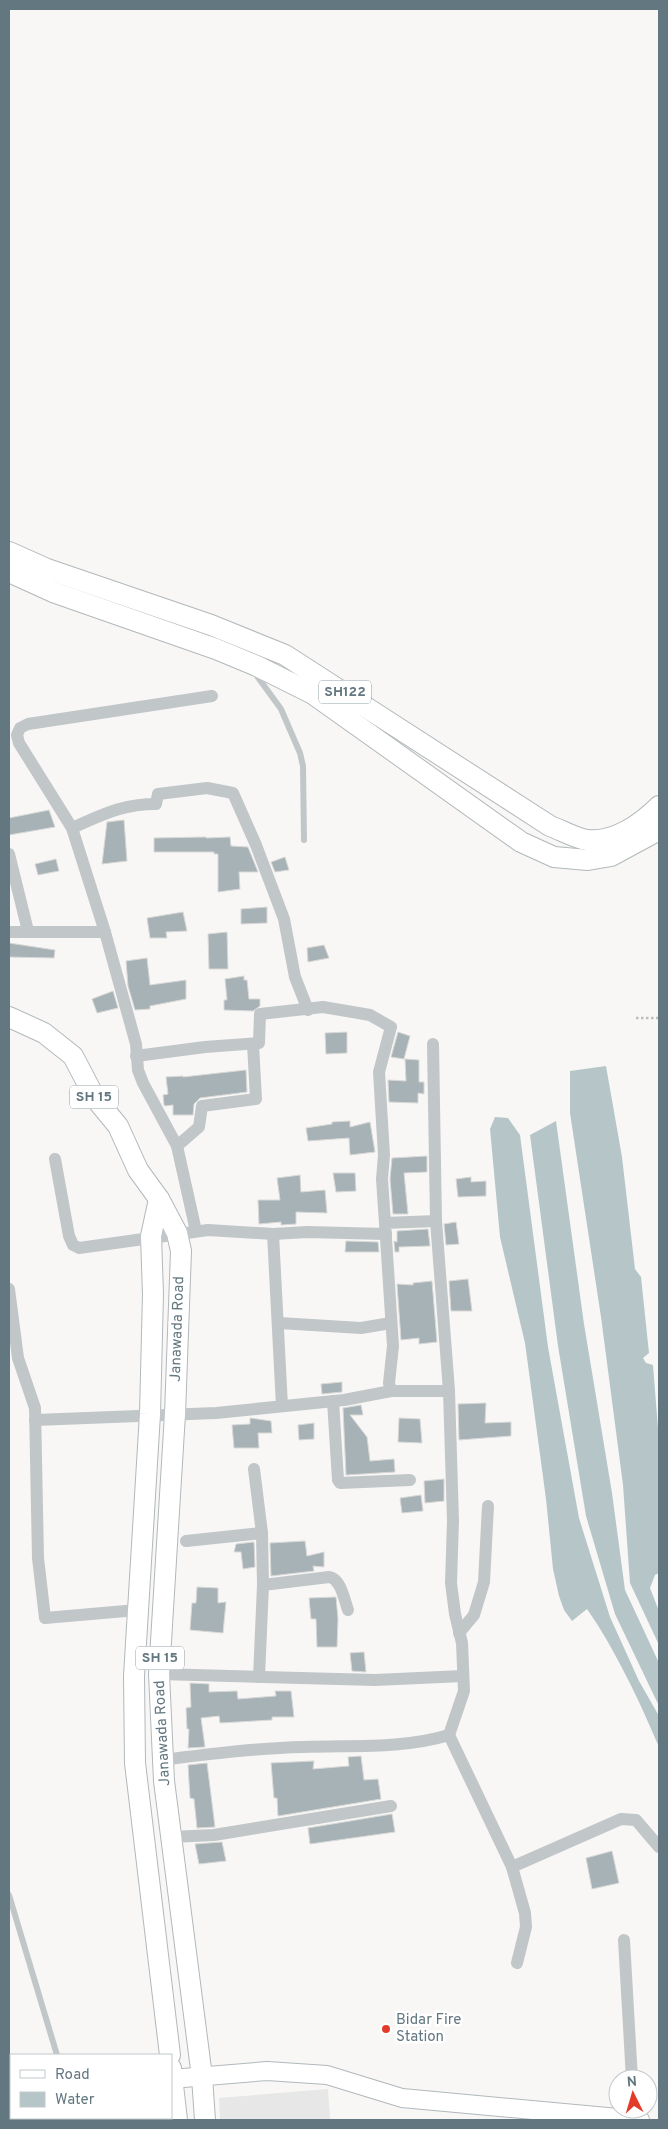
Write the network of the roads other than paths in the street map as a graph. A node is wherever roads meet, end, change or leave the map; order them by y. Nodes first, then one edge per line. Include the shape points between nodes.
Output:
1 (9, 552) edge
2 (9, 572) edge
3 (246, 661) junction
4 (212, 696) dead end
5 (659, 806) edge
6 (72, 828) junction
7 (659, 830) edge
8 (304, 840) dead end
9 (9, 854) edge
10 (28, 931) junction
11 (9, 932) edge
12 (105, 932) junction
13 (308, 1010) junction
14 (9, 1017) edge
15 (253, 1044) junction
16 (433, 1044) dead end
17 (136, 1056) junction
18 (177, 1146) junction
19 (55, 1159) dead end
20 (159, 1199) junction
21 (436, 1221) junction
22 (385, 1228) junction
23 (187, 1232) junction
24 (273, 1234) junction
25 (151, 1236) junction
26 (9, 1289) edge
27 (279, 1323) junction
28 (391, 1324) junction
29 (391, 1391) junction
30 (449, 1391) junction
31 (332, 1401) junction
32 (282, 1406) junction
33 (150, 1414) junction
34 (175, 1414) junction
35 (35, 1420) junction
36 (254, 1469) dead end
37 (410, 1480) dead end
38 (488, 1506) dead end
39 (262, 1533) junction
40 (186, 1541) dead end
41 (263, 1585) junction
42 (137, 1610) junction
43 (348, 1610) dead end
44 (459, 1633) junction
45 (160, 1674) junction
46 (463, 1676) junction
47 (259, 1678) junction
48 (449, 1735) junction
49 (162, 1760) junction
50 (391, 1806) dead end
51 (171, 1837) junction
52 (659, 1847) edge
53 (512, 1867) junction
54 (9, 1895) edge
55 (624, 1940) dead end
56 (517, 1963) dead end
57 (57, 2054) edge
58 (170, 2054) edge
59 (631, 2069) edge
60 (172, 2076) edge
61 (202, 2077) junction
62 (178, 2120) edge
63 (205, 2120) edge
64 (634, 2120) edge
65 (640, 2120) edge

1 - 5 main road, SH122 via 47,569 211,625 285,655 550,826 587,840 612,837 645,820
2 - 3 main road via 53,592
3 - 7 main road via 313,694 521,842 554,857 588,860 610,856
3 - 8 lane via 281,709 300,753
4 - 6 street via 28,724 20,728 17,735 19,743
6 - 12 street
6 - 13 street via 111,810 135,804 156,804 158,794 207,788 232,793 284,918 295,976
9 - 10 street
10 - 11 street
10 - 12 street
12 - 17 street via 136,1044
13 - 15 street via 260,1014 259,1043
13 - 22 street via 323,1007 370,1015 391,1027 379,1072
14 - 20 main road, Janawada Road / SH 15 via 44,1033 73,1056 95,1098 118,1126 138,1170
15 - 17 street
15 - 18 street via 256,1099 202,1106 199,1127
16 - 21 street
17 - 18 street via 143,1083
18 - 23 street
19 - 25 street via 73,1245 79,1248
20 - 23 main road, Janawada Road / SH 15
20 - 25 main road, Janawada Road / SH 15
21 - 22 street
21 - 30 street
22 - 24 street
22 - 28 street
23 - 24 street
23 - 25 street
23 - 34 main road, Janawada Road / SH 15 via 181,1251
24 - 27 street
25 - 33 main road, Janawada Road / SH 15
26 - 35 street via 18,1358 35,1408
27 - 28 street via 361,1328
27 - 32 street
28 - 29 street
29 - 30 street
29 - 31 street
30 - 44 street via 453,1521 451,1583
31 - 32 street
31 - 37 street via 340,1483
32 - 34 street
33 - 34 street
33 - 35 street
33 - 42 main road, Janawada Road / SH 15
34 - 45 main road, Janawada Road / SH 15
35 - 42 street via 38,1558 45,1618
36 - 39 street
38 - 44 street via 484,1582 474,1615
39 - 40 street
39 - 41 street
41 - 43 street via 334,1578
41 - 47 street
42 - 58 main road, Janawada Road / SH 15 via 135,1763
44 - 46 street
45 - 47 street
45 - 49 main road, Janawada Road / SH 15
46 - 47 street via 375,1680
46 - 48 street via 464,1692
48 - 49 street via 432,1740 366,1746 293,1747
48 - 53 street
49 - 51 main road, Janawada Road / SH 15
50 - 51 street via 214,1835
51 - 61 main road, Janawada Road / SH 15
52 - 53 street via 636,1820 621,1819
53 - 56 street via 526,1927
54 - 57 lane
55 - 59 street
60 - 61 street
60 - 62 main road
61 - 63 main road, Janawada Road / SH 15
61 - 64 street via 267,2071 327,2075 402,2098
64 - 65 street

